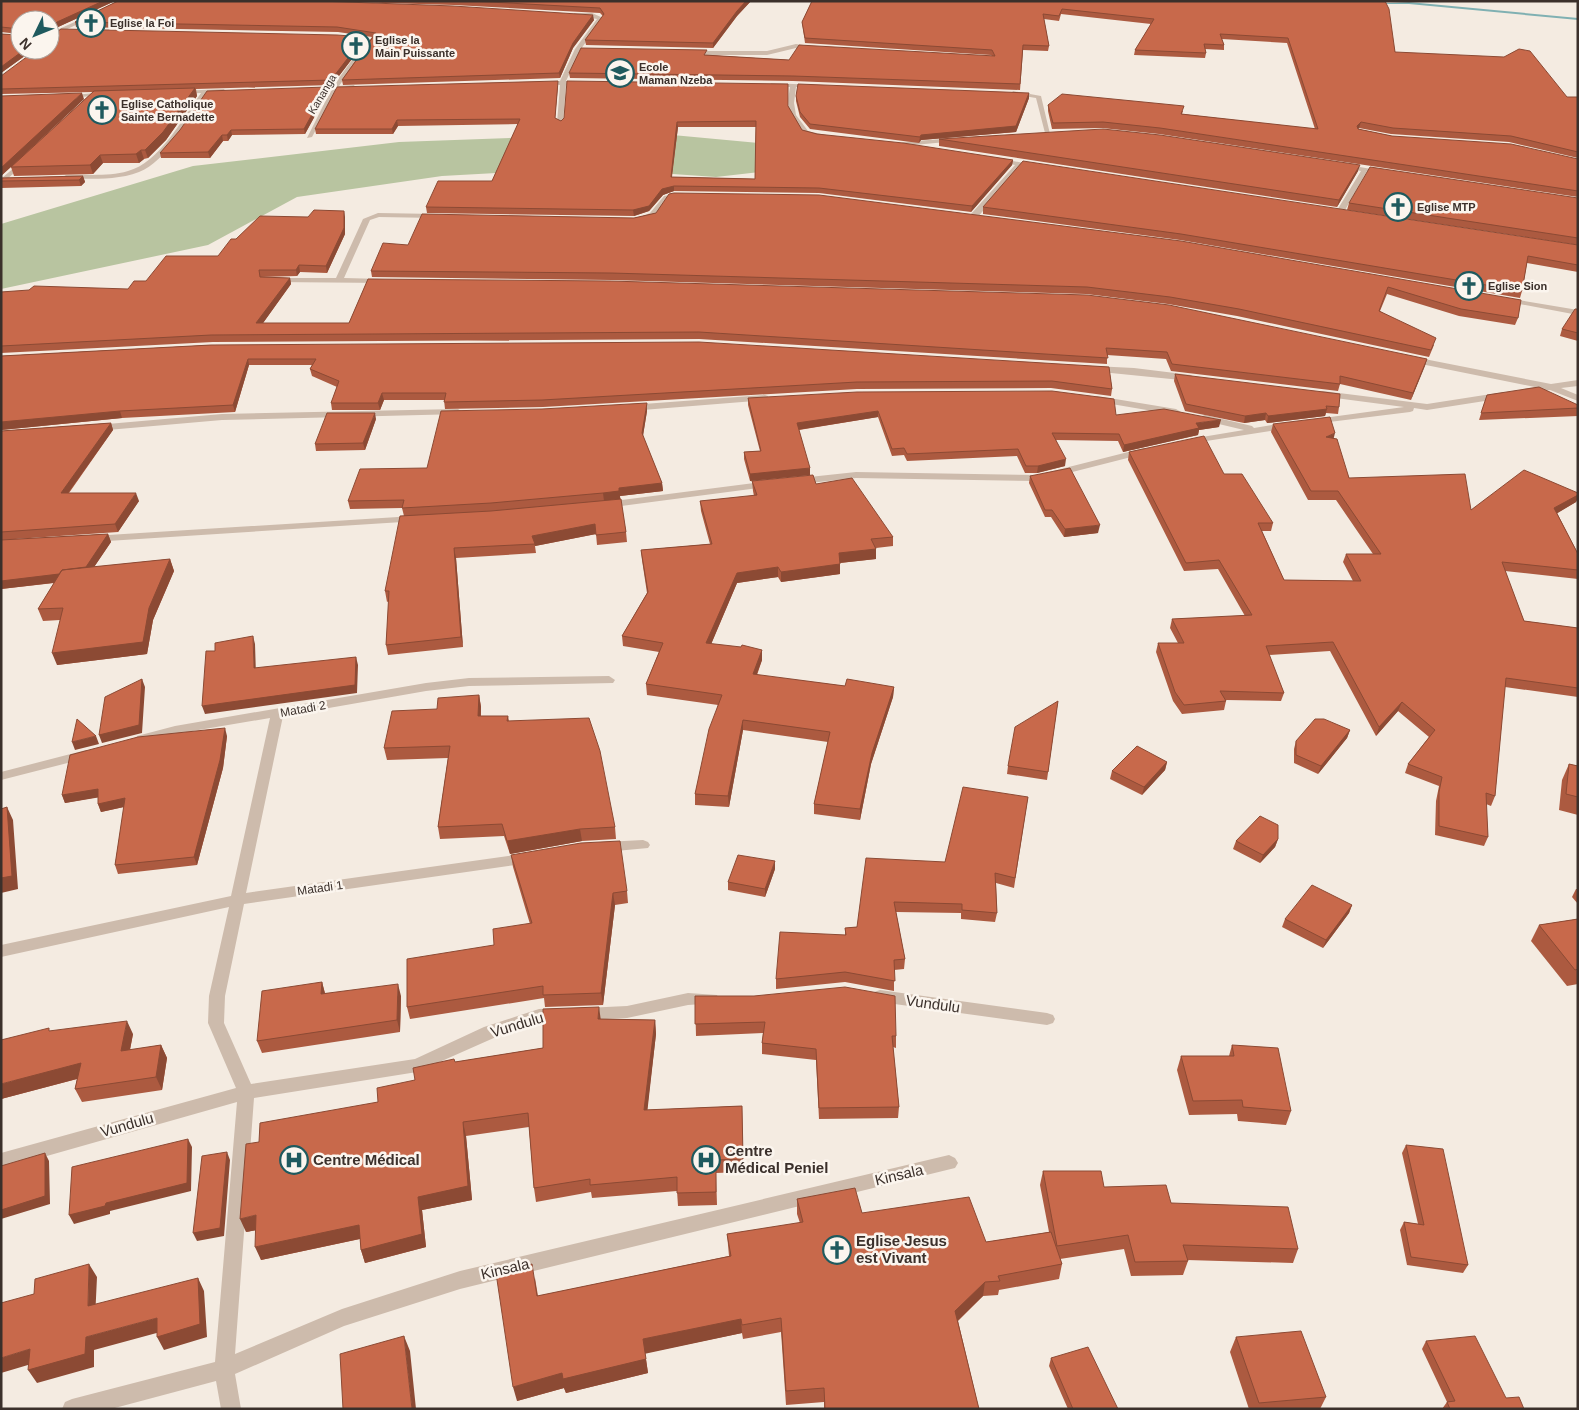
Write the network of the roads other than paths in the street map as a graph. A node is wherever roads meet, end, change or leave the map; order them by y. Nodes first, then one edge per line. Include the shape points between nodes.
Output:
1 (572, 14) edge
2 (95, 15) edge
3 (61, 30) joint
4 (80, 31) edge
5 (338, 36) edge
6 (823, 48) edge
7 (578, 49) junction
8 (588, 50) edge
9 (682, 53) edge
10 (563, 82) junction
11 (535, 83) edge
12 (593, 83) edge
13 (764, 85) edge
14 (793, 85) junction
15 (818, 86) edge
16 (364, 87) edge
17 (335, 88) junction
18 (306, 89) edge
19 (232, 91) edge
20 (175, 92) edge
21 (205, 92) junction
22 (1003, 92) edge
23 (95, 94) junction
24 (115, 94) edge
25 (57, 96) edge
26 (88, 101) edge
27 (560, 123) edge
28 (1048, 132) junction
29 (1057, 132) edge
30 (1039, 133) edge
31 (826, 136) edge
32 (309, 137) dead end
33 (961, 140) edge
34 (893, 143) edge
35 (903, 144) junction
36 (942, 151) edge
37 (32, 153) edge
38 (990, 159) edge
39 (1019, 164) junction
40 (1335, 165) edge
41 (1048, 168) edge
42 (1365, 169) junction
43 (1392, 174) edge
44 (54, 178) edge
45 (14, 179) edge
46 (3, 180) edge
47 (689, 195) edge
48 (1330, 210) edge
49 (1340, 212) junction
50 (1349, 213) edge
51 (964, 215) edge
52 (443, 216) edge
53 (974, 216) junction
54 (984, 217) edge
55 (634, 220) edge
56 (266, 280) edge
57 (339, 281) junction
58 (396, 281) edge
59 (1491, 298) edge
60 (1578, 313) edge
61 (1400, 357) edge
62 (1080, 369) edge
63 (1201, 379) edge
64 (1578, 383) edge
65 (1550, 388) junction
66 (1308, 392) edge
67 (771, 398) edge
68 (1088, 398) edge
69 (1578, 398) edge
70 (1427, 407) junction
71 (617, 408) edge
72 (464, 412) edge
73 (85, 429) edge
74 (1256, 429) junction
75 (1177, 444) edge
76 (1158, 448) edge
77 (595, 506) edge
78 (426, 519) edge
79 (78, 540) edge
80 (610, 680) dead end
81 (277, 713) junction
82 (130, 742) edge
83 (102, 750) edge
84 (1, 776) edge
85 (643, 845) dead end
86 (591, 848) edge
87 (543, 855) edge
88 (236, 900) junction
89 (1, 951) edge
90 (863, 993) edge
91 (725, 999) edge
92 (1047, 1020) dead end
93 (246, 1092) junction
94 (1, 1161) edge
95 (949, 1163) dead end
96 (224, 1369) junction
97 (72, 1409) edge
98 (231, 1409) edge

1 - 7 street via 600,18
2 - 3 street
3 - 4 street
5 - 17 street, Kananga via 373,40
6 - 9 street via 796,46 767,53
7 - 8 street
7 - 10 street
10 - 11 street
10 - 12 street
10 - 27 street
13 - 14 street
14 - 15 street
14 - 31 street via 790,106 800,126 804,132
16 - 17 street
17 - 18 street
17 - 32 street, Kananga
19 - 21 street
20 - 21 street
21 - 44 street via 164,148 144,167 113,175
22 - 28 street via 1038,97
23 - 24 street
23 - 25 street
23 - 26 street
28 - 29 street
28 - 30 street
33 - 35 street
34 - 35 street
35 - 36 street
37 - 46 street
38 - 39 street
39 - 41 street
39 - 53 street
40 - 42 street
42 - 43 street
42 - 49 street
45 - 46 street
47 - 55 street via 670,196 653,215
48 - 49 street
49 - 50 street
51 - 53 street
52 - 57 street via 378,215 367,219
53 - 54 street
56 - 57 street
57 - 58 street
59 - 60 street
61 - 65 street
62 - 63 street
64 - 65 street
65 - 69 street
65 - 70 street
66 - 70 street
67 - 71 street
68 - 74 street
70 - 74 street
72 - 73 street via 222,417
74 - 75 street
76 - 77 street via 1037,478 856,475
78 - 79 street
80 - 81 street, Matadi 2 via 469,682
81 - 82 street, Matadi 2 via 175,730
81 - 88 street
83 - 84 street
85 - 86 street
87 - 88 street, Matadi 1
88 - 89 street, Matadi 1
88 - 93 street via 217,996 216,1023
90 - 92 street, Vundulu
91 - 93 street, Vundulu via 688,999 627,1012 539,1015 417,1064
93 - 94 street, Vundulu
93 - 96 street
95 - 96 street, Kinsala via 460,1280 342,1318
96 - 97 street, Kinsala
96 - 98 street

